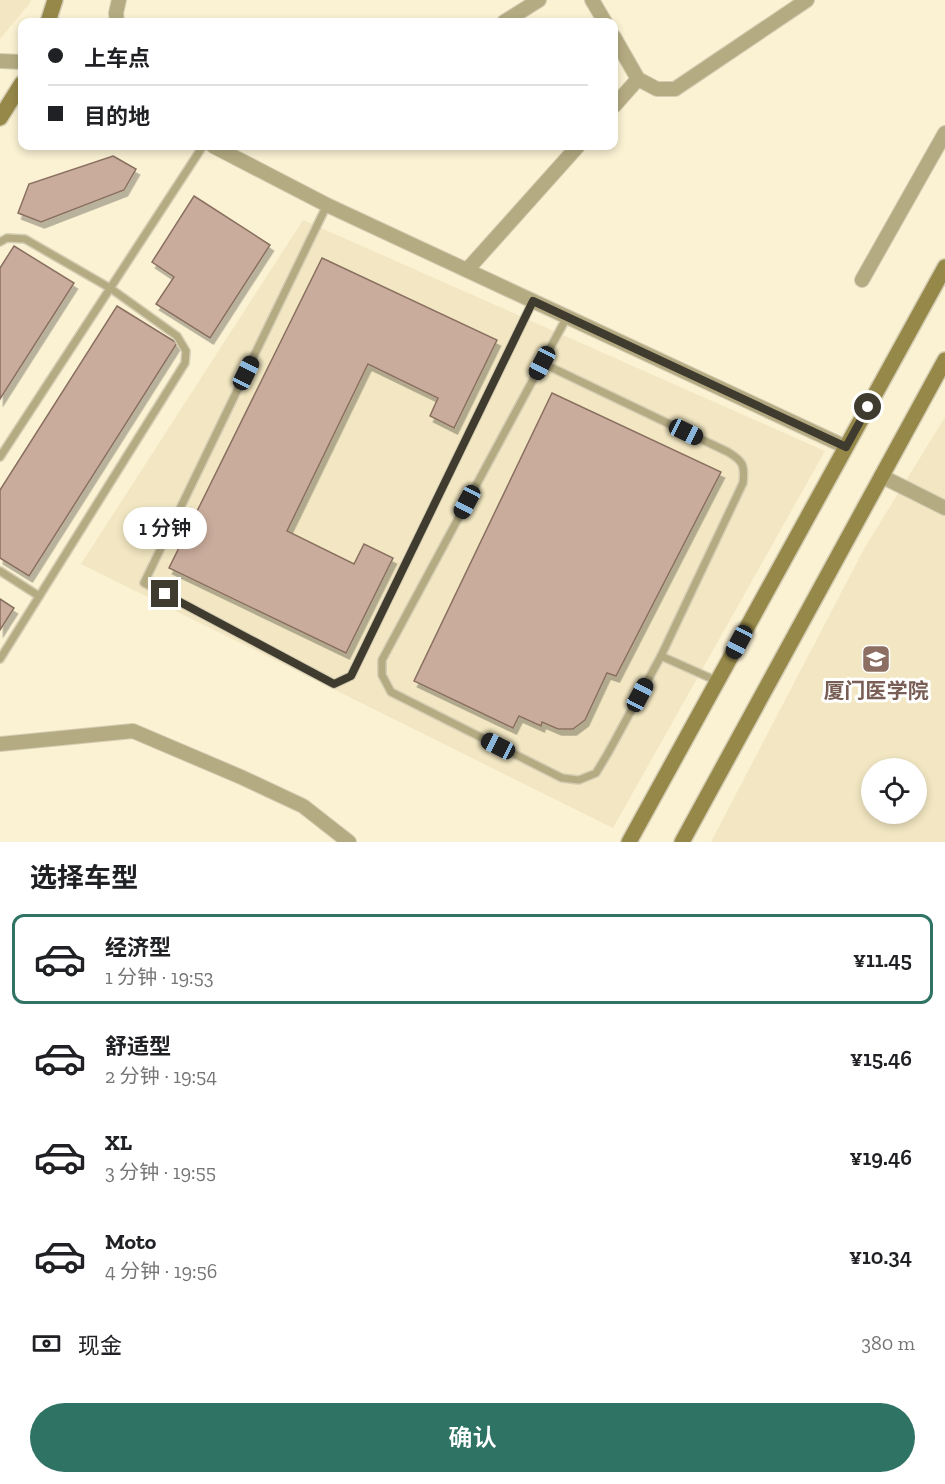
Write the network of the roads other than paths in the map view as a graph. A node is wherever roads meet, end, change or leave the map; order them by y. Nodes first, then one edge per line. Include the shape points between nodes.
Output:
1 (55, 0) edge
2 (119, 0) edge
3 (539, 0) edge
4 (592, 0) edge
5 (807, 0) edge
6 (49, 18) edge
7 (117, 18) edge
8 (510, 18) edge
9 (603, 18) edge
10 (618, 44) edge
11 (0, 62) edge
12 (18, 62) edge
13 (638, 79) junction
14 (18, 89) edge
15 (618, 102) edge
16 (0, 118) edge
17 (945, 133) edge
18 (200, 150) edge
19 (221, 150) edge
20 (574, 150) edge
21 (327, 205) junction
22 (0, 242) edge
23 (945, 267) edge
24 (467, 270) junction
25 (862, 280) dead end
26 (110, 288) junction
27 (533, 301) junction
28 (567, 317) junction
29 (945, 360) edge
30 (542, 363) junction
31 (846, 447) junction
32 (0, 458) edge
33 (881, 476) junction
34 (945, 508) edge
35 (0, 571) edge
36 (39, 596) junction
37 (661, 656) junction
38 (0, 659) edge
39 (717, 681) junction
40 (0, 744) edge
41 (349, 842) edge
42 (629, 842) edge
43 (682, 842) edge

1 - 6 street
2 - 7 street
3 - 8 street
4 - 9 street
5 - 13 street via 675,89 657,89
10 - 13 street
11 - 12 street
13 - 15 street
14 - 16 street
17 - 25 street
18 - 26 lane
19 - 21 street
20 - 24 street
21 - 24 street
21 - 27 lane via 144,583 334,684 351,676
22 - 26 lane via 7,238 25,239
23 - 31 street
24 - 27 street
26 - 32 lane
26 - 36 lane via 177,336 186,351 185,363
27 - 28 street
28 - 30 lane
28 - 31 street
29 - 33 street
30 - 37 lane via 728,452 740,459 745,471 743,483
30 - 37 lane via 382,660 382,675 391,692 562,778 579,780 596,772
31 - 39 street
33 - 34 street
33 - 43 street
35 - 36 lane
36 - 38 lane
37 - 39 lane
39 - 42 street
40 - 41 street via 133,731 303,806

